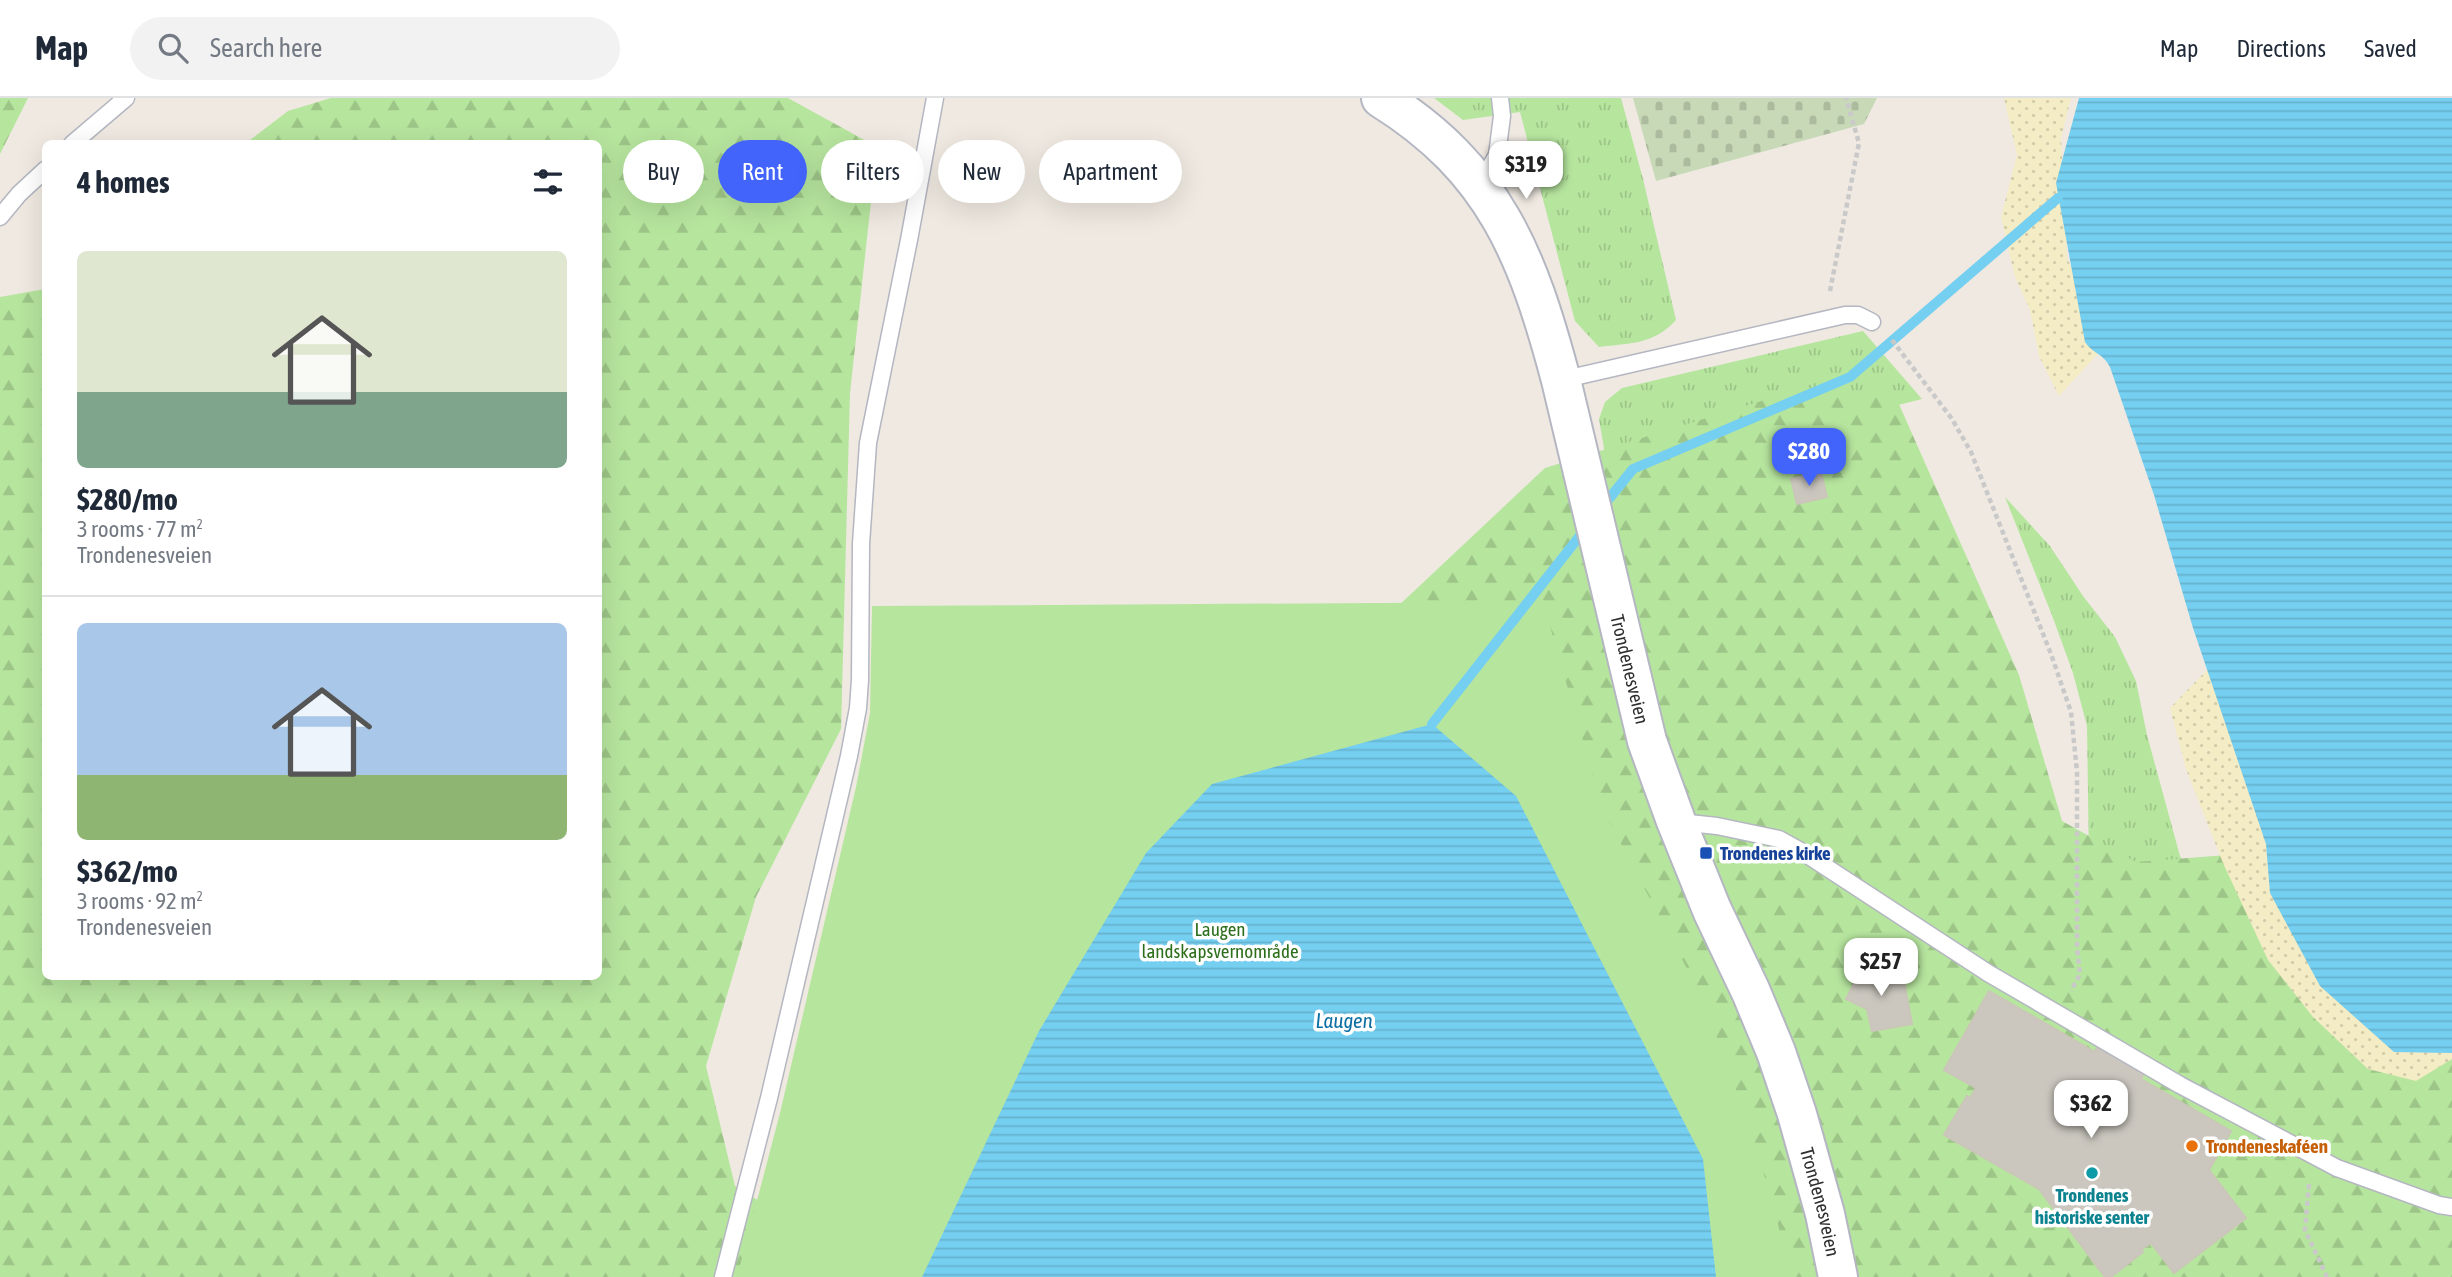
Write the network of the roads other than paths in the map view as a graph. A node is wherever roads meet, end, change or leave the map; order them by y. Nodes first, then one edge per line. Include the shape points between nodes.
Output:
1 (126, 98) edge
2 (935, 98) edge
3 (1381, 98) edge
4 (1500, 98) edge
5 (77, 140) edge
6 (42, 173) edge
7 (1480, 185) junction
8 (0, 217) edge
9 (1872, 322) road end
10 (1561, 380) junction
11 (1676, 821) junction
12 (2452, 1208) edge
13 (723, 1277) edge
14 (1838, 1277) edge

1 - 5 lane
2 - 13 lane via 868,443 861,544 860,680 849,756
3 - 7 main road, Trondenesveien via 1433,135
4 - 7 lane via 1497,156
6 - 8 lane
7 - 10 main road, Trondenesveien via 1506,224 1525,265
9 - 10 lane via 1858,315 1824,319
10 - 11 main road, Trondenesveien via 1647,741
11 - 12 lane via 1779,839 1988,973 2180,1085 2337,1168
11 - 14 main road, Trondenesveien via 1776,1052 1825,1214

